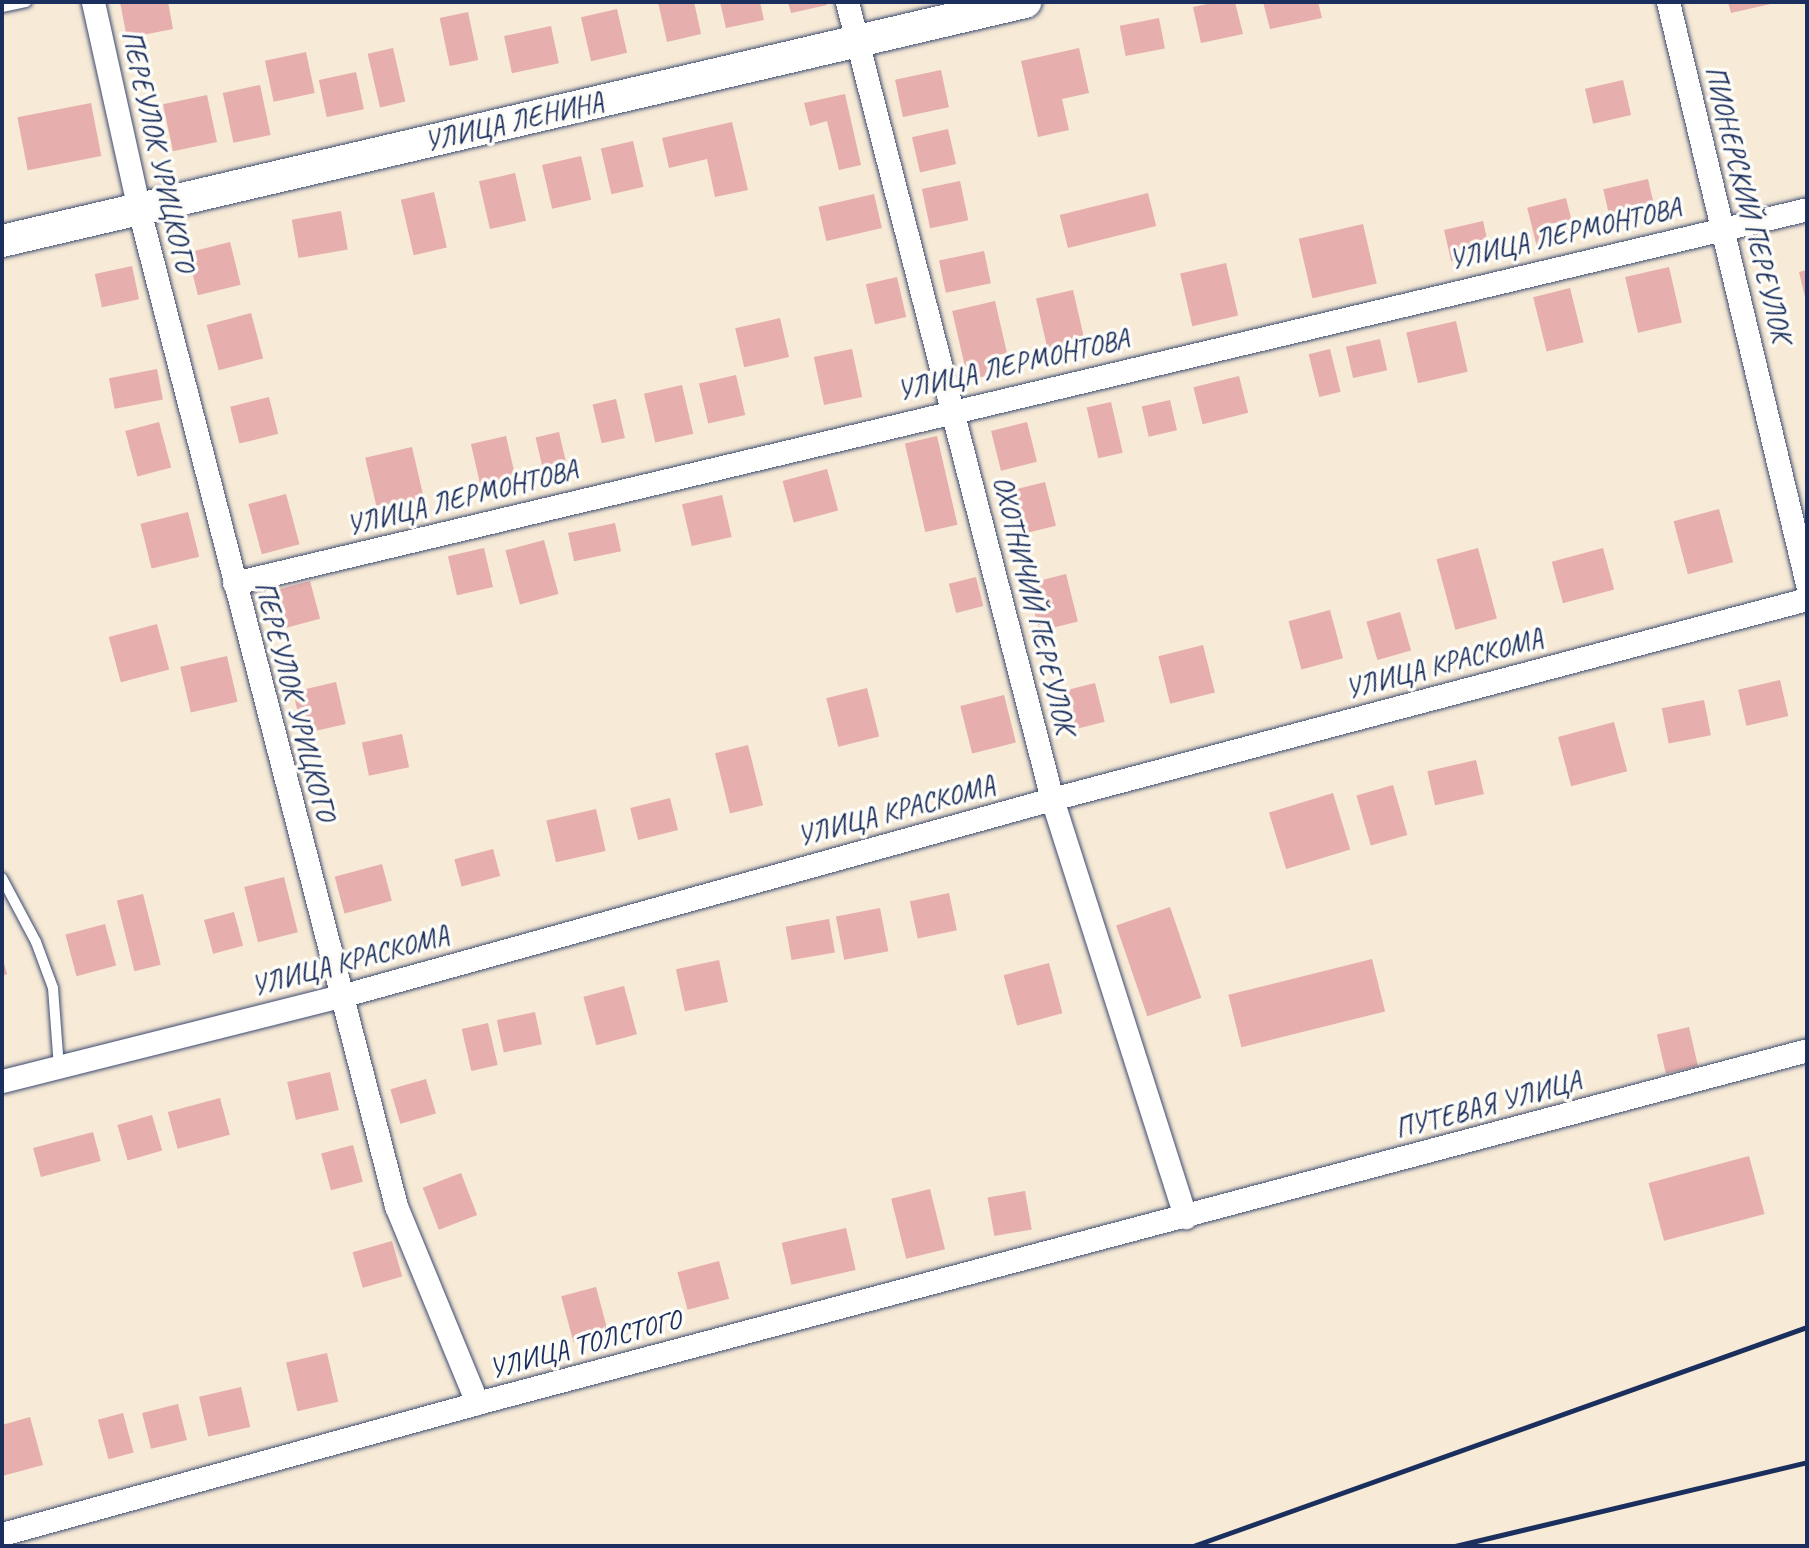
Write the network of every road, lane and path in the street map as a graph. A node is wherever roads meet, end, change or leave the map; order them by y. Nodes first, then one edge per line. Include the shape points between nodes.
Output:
1 (26, 2) edge
2 (93, 2) edge
3 (847, 2) edge
4 (1025, 2) edge
5 (1668, 2) edge
6 (2, 7) edge
7 (857, 42) junction
8 (1807, 209) edge
9 (139, 210) junction
10 (1724, 227) junction
11 (2, 241) edge
12 (953, 409) junction
13 (234, 583) junction
14 (1807, 584) edge
15 (1807, 599) edge
16 (1052, 799) junction
17 (2, 878) edge
18 (341, 996) junction
19 (1807, 1051) edge
20 (59, 1067) junction
21 (2, 1081) edge
22 (1185, 1217) junction
23 (477, 1403) junction
24 (2, 1534) edge

1 - 6 lane
2 - 9 street, ПЕРЕУЛОК УРИЦКОГО
3 - 7 street, ОХОТНИЧИЙ ПЕРЕУЛОК
4 - 7 main road, УЛИЦА ЛЕНИНА
5 - 10 street, ПИОНЕРСКИЙ ПЕРЕУЛОК
7 - 9 main road, УЛИЦА ЛЕНИНА
7 - 12 street, ОХОТНИЧИЙ ПЕРЕУЛОК
8 - 10 street, УЛИЦА ЛЕРМОНТОВА
9 - 11 main road, УЛИЦА ЛЕНИНА
9 - 13 street, ПЕРЕУЛОК УРИЦКОГО
10 - 12 street, УЛИЦА ЛЕРМОНТОВА
10 - 14 street, ПИОНЕРСКИЙ ПЕРЕУЛОК
12 - 13 street, УЛИЦА ЛЕРМОНТОВА
12 - 16 street, ОХОТНИЧИЙ ПЕРЕУЛОК
13 - 18 street, ПЕРЕУЛОК УРИЦКОГО
15 - 16 street, УЛИЦА КРАСКОМА
16 - 18 street, УЛИЦА КРАСКОМА
16 - 22 street, ОХОТНИЧИЙ ПЕРЕУЛОК
17 - 20 lane via 36,942 53,988
18 - 20 street, УЛИЦА КРАСКОМА
18 - 23 street, ПЕРЕУЛОК УРИЦКОГО via 396,1206
19 - 22 street, ПУТЕВАЯ УЛИЦА
20 - 21 street, УЛИЦА КРАСКОМА
22 - 23 street, УЛИЦА ТОЛСТОГО
23 - 24 street, УЛИЦА ТОЛСТОГО

